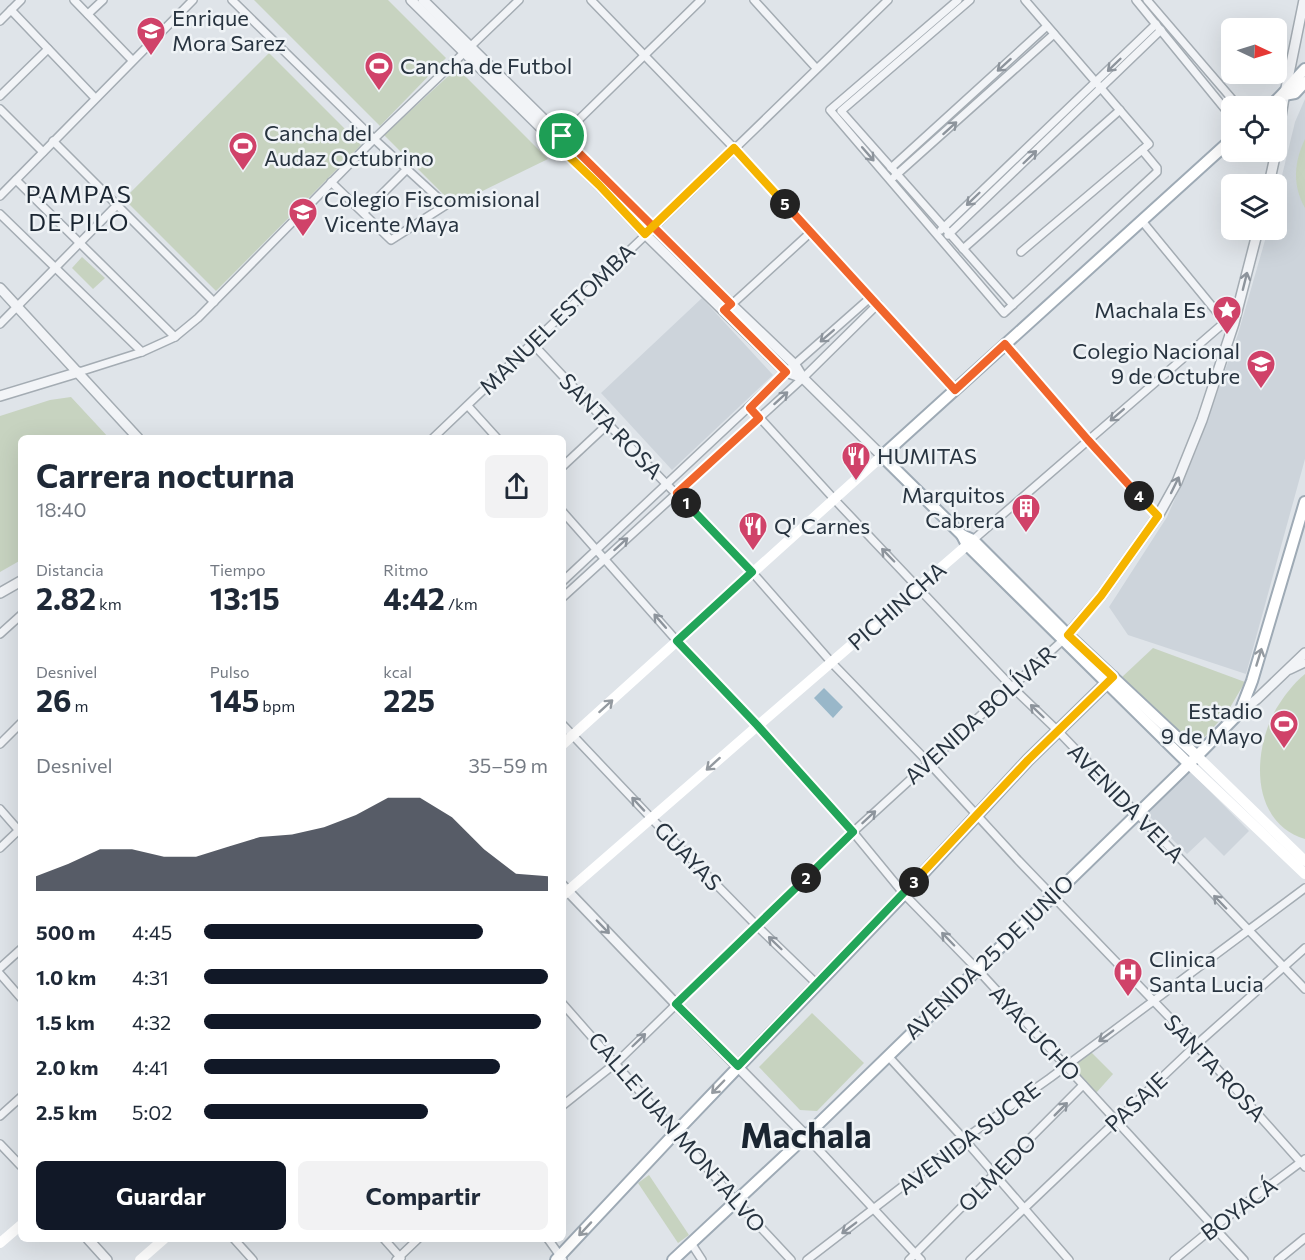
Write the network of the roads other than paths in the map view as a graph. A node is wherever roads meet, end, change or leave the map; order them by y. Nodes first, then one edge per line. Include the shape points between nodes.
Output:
1 (21, 0) edge
2 (75, 0) edge
3 (103, 0) edge
4 (193, 0) edge
5 (232, 0) edge
6 (411, 0) edge
7 (423, 0) edge
8 (519, 0) edge
9 (591, 0) edge
10 (701, 0) edge
11 (754, 0) edge
12 (888, 0) edge
13 (958, 0) edge
14 (970, 0) edge
15 (1025, 0) edge
16 (1136, 0) edge
17 (1147, 0) edge
18 (1304, 0) edge
19 (11, 10) junction
20 (88, 14) junction
21 (0, 21) edge
22 (1047, 26) junction
23 (1159, 27) junction
24 (1054, 34) junction
25 (48, 49) junction
26 (467, 49) junction
27 (644, 56) junction
28 (132, 60) junction
29 (816, 68) junction
30 (1305, 69) edge
31 (1305, 82) edge
32 (1098, 85) junction
33 (0, 96) edge
34 (1229, 96) edge
35 (1284, 96) edge
36 (1284, 96) edge
37 (1287, 96) edge
38 (95, 98) junction
39 (1221, 104) edge
40 (0, 109) edge
41 (1119, 110) junction
42 (374, 139) junction
43 (558, 140) junction
44 (53, 141) junction
45 (734, 148) junction
46 (1221, 149) edge
47 (1142, 150) junction
48 (43, 152) junction
49 (891, 168) junction
50 (407, 169) junction
51 (897, 174) junction
52 (16, 180) junction
53 (890, 181) junction
54 (331, 182) junction
55 (0, 196) edge
56 (117, 205) junction
57 (364, 212) junction
58 (0, 214) edge
59 (1142, 221) junction
60 (654, 227) junction
61 (944, 227) junction
62 (811, 232) junction
63 (645, 234) junction
64 (936, 234) junction
65 (950, 234) junction
66 (1255, 240) edge
67 (942, 241) junction
68 (81, 243) junction
69 (963, 249) junction
70 (1021, 252) dead end
71 (56, 268) junction
72 (0, 288) edge
73 (871, 297) junction
74 (214, 302) junction
75 (878, 304) junction
76 (1012, 304) junction
77 (18, 306) junction
78 (728, 308) junction
79 (1, 322) edge
80 (1230, 322) junction
81 (175, 337) junction
82 (531, 342) junction
83 (1005, 344) junction
84 (142, 352) junction
85 (795, 365) junction
86 (79, 372) junction
87 (786, 372) junction
88 (803, 378) junction
89 (955, 390) junction
90 (0, 396) edge
91 (468, 406) junction
92 (750, 408) junction
93 (759, 418) junction
94 (608, 424) junction
95 (135, 435) edge
96 (436, 435) edge
97 (494, 435) edge
98 (1088, 440) junction
99 (882, 456) junction
100 (566, 463) edge
101 (667, 484) junction
102 (677, 493) junction
103 (835, 500) junction
104 (1305, 502) edge
105 (566, 515) edge
106 (1158, 516) junction
107 (967, 540) junction
108 (597, 550) junction
109 (605, 558) junction
110 (752, 572) junction
111 (566, 578) edge
112 (18, 583) edge
113 (918, 588) junction
114 (0, 593) edge
115 (566, 594) edge
116 (18, 618) edge
117 (0, 634) edge
118 (1065, 638) junction
119 (677, 641) junction
120 (1305, 653) edge
121 (832, 663) junction
122 (1305, 663) edge
123 (1286, 672) junction
124 (1110, 680) junction
125 (1011, 686) junction
126 (1240, 712) junction
127 (757, 725) junction
128 (18, 726) edge
129 (566, 728) edge
130 (1058, 731) junction
131 (574, 735) junction
132 (566, 742) edge
133 (0, 744) edge
134 (1193, 760) junction
135 (928, 762) junction
136 (0, 809) edge
137 (977, 814) junction
138 (1136, 814) junction
139 (652, 819) junction
140 (18, 828) edge
141 (18, 832) edge
142 (853, 832) junction
143 (0, 848) edge
144 (1305, 861) edge
145 (1305, 874) edge
146 (1305, 888) edge
147 (566, 889) edge
148 (566, 893) edge
149 (904, 894) junction
150 (1054, 895) junction
151 (757, 926) junction
152 (1247, 930) junction
153 (1305, 948) edge
154 (18, 952) edge
155 (1283, 967) junction
156 (0, 968) edge
157 (977, 969) junction
158 (0, 974) edge
159 (817, 984) junction
160 (1305, 989) edge
161 (18, 995) edge
162 (1153, 1000) junction
163 (676, 1004) junction
164 (566, 1007) edge
165 (1196, 1046) junction
166 (888, 1056) junction
167 (616, 1062) junction
168 (738, 1066) junction
169 (1066, 1066) junction
170 (1083, 1085) junction
171 (18, 1100) edge
172 (566, 1103) edge
173 (0, 1116) edge
174 (1117, 1120) junction
175 (676, 1132) junction
176 (806, 1136) junction
177 (964, 1139) junction
178 (0, 1144) edge
179 (18, 1163) edge
180 (1304, 1163) edge
181 (995, 1176) junction
182 (736, 1201) junction
183 (1023, 1208) junction
184 (873, 1210) junction
185 (1214, 1227) junction
186 (18, 1228) edge
187 (1305, 1238) edge
188 (91, 1242) edge
189 (161, 1242) edge
190 (237, 1242) edge
191 (386, 1242) edge
192 (415, 1242) edge
193 (550, 1242) edge
194 (0, 1243) edge
195 (691, 1243) junction
196 (915, 1254) junction
197 (560, 1258) edge
198 (399, 1259) edge
199 (107, 1260) edge
200 (140, 1260) edge
201 (253, 1260) edge
202 (673, 1260) edge
203 (702, 1260) edge
204 (791, 1260) edge
205 (807, 1260) edge
206 (909, 1260) edge
207 (921, 1260) edge
208 (970, 1260) edge
209 (1069, 1260) edge
210 (1174, 1260) edge
211 (1244, 1260) edge
212 (1278, 1260) edge

1 - 19 street
2 - 20 street
3 - 20 street
4 - 28 street
5 - 42 street
6 - 26 street
7 - 26 street
8 - 26 street
9 - 27 street
10 - 27 street
11 - 29 street
12 - 29 street, MANUEL ESTOMBA
13 -> 53 street via 830,110
14 - 49 street via 841,111
15 - 22 street
16 - 23 street
17 - 34 street
18 - 35 street
19 - 21 street
19 - 25 street
20 - 28 street
22 - 24 street
22 -> 49 street
23 - 32 street
23 - 39 street
24 - 32 street
51 -> 24 street
25 - 33 street
25 - 38 street
26 - 42 street
26 - 43 street
27 - 43 street
27 - 45 street
28 - 38 street
29 - 45 street, MANUEL ESTOMBA
30 - 36 main road via 1290,83
31 - 37 main road
32 - 41 street
32 -> 61 street
65 -> 32 street
38 - 44 street
40 - 48 street
41 - 47 street via 1149,144
41 - 69 street
42 - 50 street
42 - 54 street
43 - 60 street
43 - 63 street
44 - 48 street
44 - 56 street
45 - 60 street, MANUEL ESTOMBA
45 - 62 street
46 - 59 main road
47 - 70 street
47 - 76 street via 1157,172
48 - 52 street
49 - 51 street
50 - 57 street
50 - 57 street via 446,205 392,240
51 - 53 street
51 - 61 street
52 - 55 street
52 - 68 street
53 - 64 street
54 - 57 street
54 - 74 street
56 - 68 street
56 - 74 street
58 - 71 street
59 - 80 street
59 - 83 main road
60 - 63 street, MANUEL ESTOMBA
60 - 78 street
61 - 64 street
61 - 65 street
62 - 73 street
62 - 78 street
63 - 78 street
63 - 82 street, MANUEL ESTOMBA
64 - 67 street
65 - 67 street
65 - 69 street
80 -> 66 street, AVENIDA BOLÍVAR
67 - 76 street via 1004,313
68 - 71 street
68 - 81 street
69 - 76 street
71 - 77 street
71 - 84 street
72 - 77 street
73 - 75 street
73 -> 85 street
74 - 81 street
75 - 88 street
75 - 89 street
77 - 79 street
77 - 86 street
78 - 85 street
78 - 87 street
80 -> 98 street, PICHINCHA
106 -> 80 street, AVENIDA BOLÍVAR via 1177,482 1202,420
81 - 84 street
82 - 91 street, MANUEL ESTOMBA
82 - 94 street, SANTA ROSA
83 - 89 main road
83 - 98 street
84 - 86 street
85 - 87 street
85 - 88 street
86 - 90 street
86 - 95 street
87 - 88 street
87 - 92 street
93 -> 88 street
88 - 99 street
89 - 99 main road
91 - 96 street, MANUEL ESTOMBA
91 - 97 street
92 - 93 street, AVENIDA VELA
92 - 101 street
93 - 102 street
93 - 103 street, AVENIDA VELA
94 - 100 street
94 - 101 street, SANTA ROSA
98 - 106 street
98 - 107 street, PICHINCHA
99 - 103 main road
99 - 107 main road
101 - 102 street, SANTA ROSA
101 - 108 street
109 -> 102 street
102 - 110 street, SANTA ROSA
103 - 110 main road
113 -> 103 street, AVENIDA VELA
126 -> 104 main road
105 - 108 street, AYACUCHO
106 - 118 street, AVENIDA BOLÍVAR via 1101,596
107 - 113 main road, PICHINCHA
107 - 118 main road
108 - 109 street, AYACUCHO
108 - 111 street
109 - 115 street
119 -> 109 street, AYACUCHO
110 - 119 main road
110 - 121 street, SANTA ROSA
112 - 114 street
113 - 121 main road, PICHINCHA
113 - 125 street, AVENIDA VELA
116 - 117 street
118 - 124 main road
118 - 125 street, AVENIDA BOLÍVAR
119 - 127 street, AYACUCHO
131 -> 119 main road
120 - 123 street, AVENIDA 25 DE JUNIO
121 - 127 main road, PICHINCHA
121 - 135 street, SANTA ROSA
122 - 123 street
123 - 126 street, AVENIDA 25 DE JUNIO
124 - 130 main road
124 - 134 main road
130 -> 125 street, AVENIDA VELA
125 - 135 street, AVENIDA BOLÍVAR
126 - 134 main road, AVENIDA 25 DE JUNIO
127 -> 139 main road, PICHINCHA
127 - 142 street, AYACUCHO
128 - 133 street
129 - 131 street, GUAYAS
130 - 137 main road
130 - 138 street, AVENIDA VELA
131 - 132 main road
139 -> 131 street, GUAYAS
134 - 138 main road, AVENIDA 25 DE JUNIO
134 - 144 main road
134 - 145 main road
135 - 137 street, SANTA ROSA
142 -> 135 street, AVENIDA BOLÍVAR
136 - 140 street
137 - 149 main road
137 - 150 street, SANTA ROSA
138 - 150 main road, AVENIDA 25 DE JUNIO
152 -> 138 street, AVENIDA VELA
139 - 147 main road, PICHINCHA
139 - 151 street, GUAYAS
141 - 143 street
142 - 149 street, AYACUCHO
142 - 151 street, AVENIDA BOLÍVAR
146 - 152 street, AVENIDA SUCRE
148 -> 163 street
157 -> 149 street, AYACUCHO
149 - 159 main road
150 - 157 main road, AVENIDA 25 DE JUNIO
150 - 162 street, SANTA ROSA
159 -> 151 street, GUAYAS
151 - 163 street, AVENIDA BOLÍVAR
152 - 155 street, AVENIDA VELA
152 - 162 street, AVENIDA SUCRE
153 - 155 street, PASAJE
154 - 156 street
155 - 160 street, AVENIDA VELA
155 - 165 street, PASAJE
157 - 166 main road, AVENIDA 25 DE JUNIO
157 - 169 street, AYACUCHO
158 - 161 street
159 - 168 main road
162 - 165 street, SANTA ROSA
162 -> 169 street, AVENIDA SUCRE
167 -> 163 street, AVENIDA BOLÍVAR
163 - 168 street
164 - 167 street, CALLE JUAN MONTALVO
165 - 174 street, PASAJE
165 - 180 street, SANTA ROSA
166 - 176 main road, AVENIDA 25 DE JUNIO
166 - 177 street
167 - 172 street, AVENIDA BOLÍVAR
167 - 175 street, CALLE JUAN MONTALVO
168 -> 175 main road
168 - 176 street
169 - 170 street, AYACUCHO
169 - 177 street, AVENIDA SUCRE
170 - 174 street, AYACUCHO
181 -> 170 street, OLMEDO
171 - 173 street
174 - 183 street, PASAJE
174 - 185 street, AYACUCHO
175 - 182 street, CALLE JUAN MONTALVO
175 -> 197 main road
176 - 182 main road, AVENIDA 25 DE JUNIO
176 - 184 street
177 - 181 street
177 - 184 street, AVENIDA SUCRE
178 - 179 street
180 - 185 street, BOYACÁ
181 - 183 street
181 - 196 street, OLMEDO
182 - 195 main road, AVENIDA 25 DE JUNIO
182 - 204 street, CALLE JUAN MONTALVO
183 - 208 street, PASAJE
183 - 209 street
184 - 196 street
184 -> 205 street, AVENIDA SUCRE
185 - 210 street, BOYACÁ
185 - 211 street, AYACUCHO
186 - 194 main road
187 - 212 street
188 - 199 street
189 - 200 main road
190 - 201 street
191 - 198 street
192 - 198 street
193 - 197 street
195 - 202 main road, AVENIDA 25 DE JUNIO
195 - 203 street
196 - 206 street, OLMEDO
196 - 207 street

